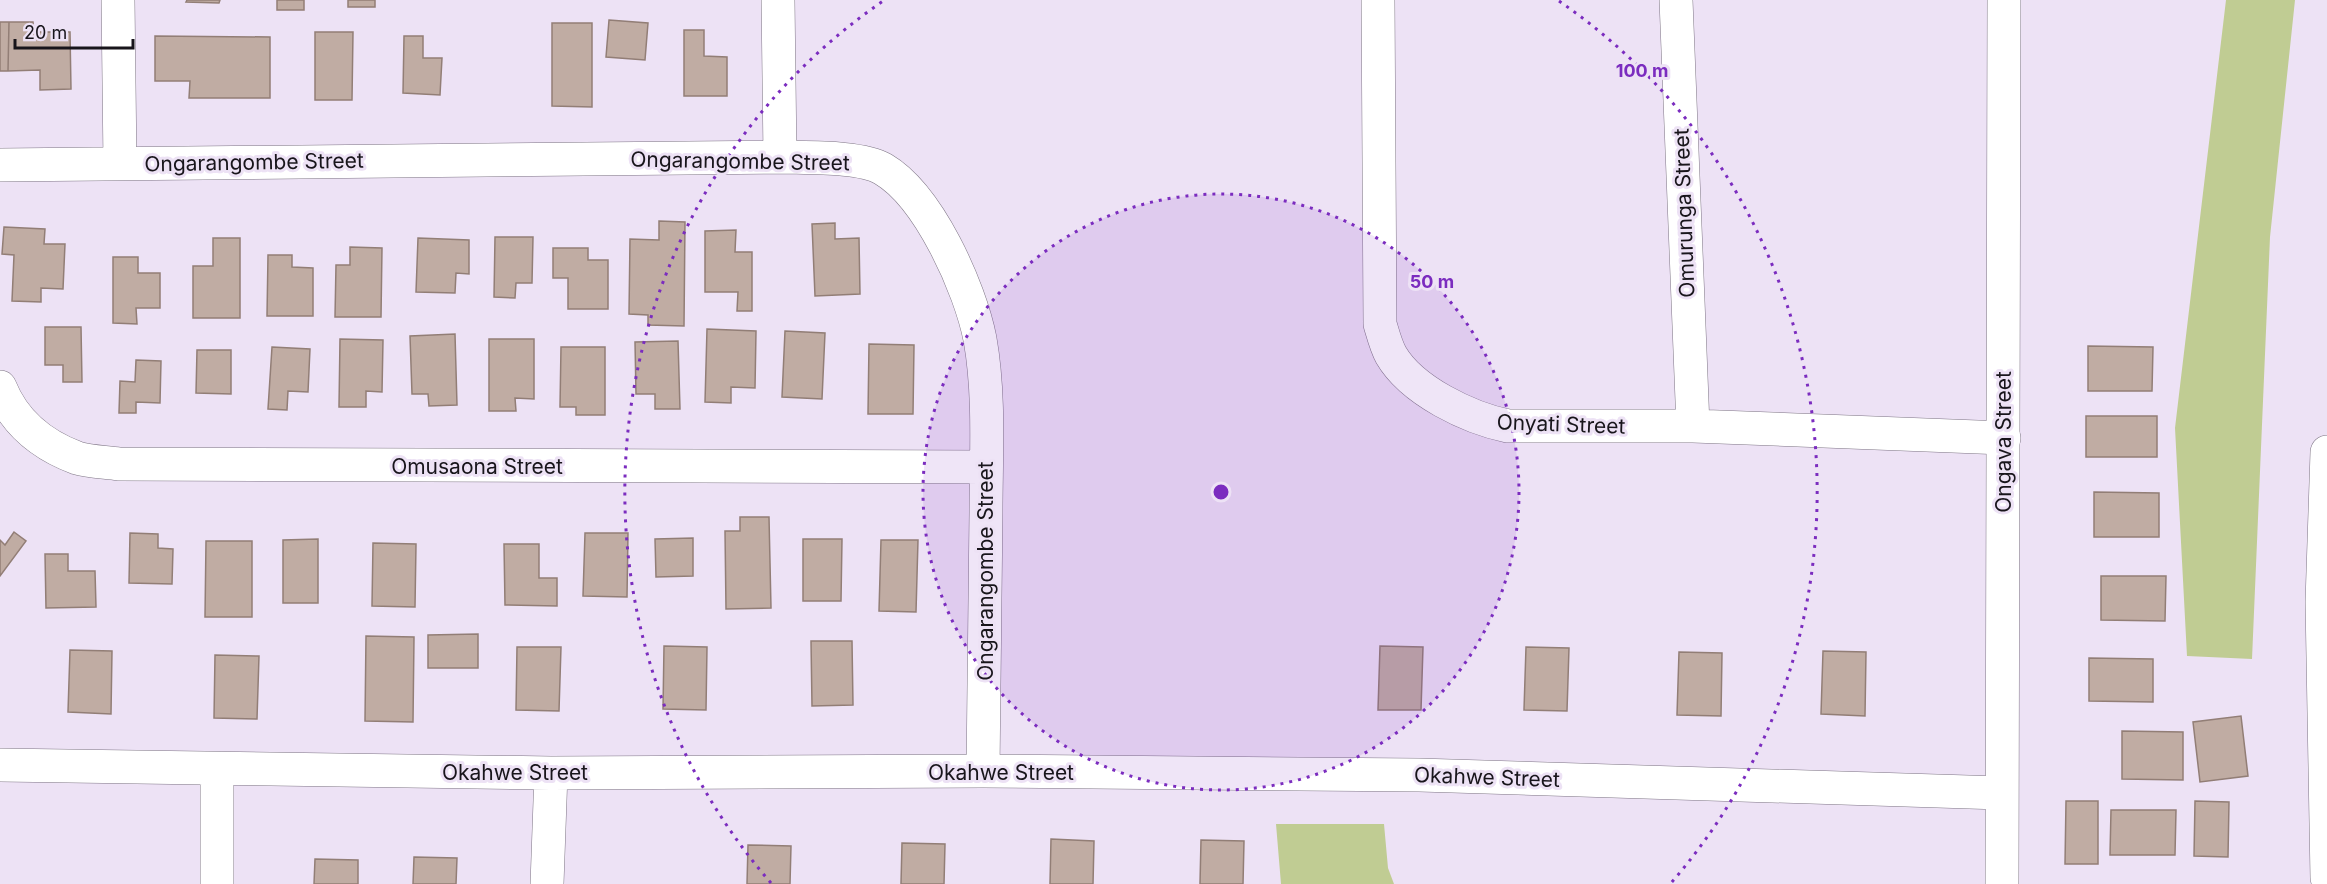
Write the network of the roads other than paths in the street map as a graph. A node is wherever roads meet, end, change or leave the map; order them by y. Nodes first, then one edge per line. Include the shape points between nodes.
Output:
1 (118, 0) edge
2 (778, 0) edge
3 (1378, 0) edge
4 (1676, 0) edge
5 (2004, 0) edge
6 (780, 157) junction
7 (120, 164) junction
8 (0, 165) edge
9 (0, 387) edge
10 (1693, 426) junction
11 (2004, 438) junction
12 (2327, 452) edge
13 (986, 467) junction
14 (0, 765) edge
15 (217, 769) junction
16 (983, 771) junction
17 (551, 773) junction
18 (2001, 793) junction
19 (2327, 878) edge
20 (217, 884) edge
21 (547, 884) edge
22 (2002, 884) edge

1 - 7 street
2 - 6 street
3 - 10 street, Onyati Street via 1378,277 1380,324 1390,354 1422,387 1456,410 1486,421 1520,426
4 - 10 street, Omurunga Street
5 - 11 street, Ongava Street
6 - 7 street, Ongarangombe Street
6 - 13 street, Ongarangombe Street via 846,159 882,168 912,192 934,225 965,290 980,339
7 - 8 street, Ongarangombe Street
9 - 13 street, Omusaona Street via 7,404 25,427 45,442 78,458 119,464
10 - 11 street, Onyati Street
11 - 18 street, Ongava Street
12 - 19 street via 2322,613
13 - 16 street, Ongarangombe Street
14 - 15 street, Okahwe Street
15 - 17 street, Okahwe Street
15 - 20 street
16 - 17 street, Okahwe Street
16 - 18 street, Okahwe Street via 1419,775
17 - 21 street
18 - 22 street, Ongava Street

